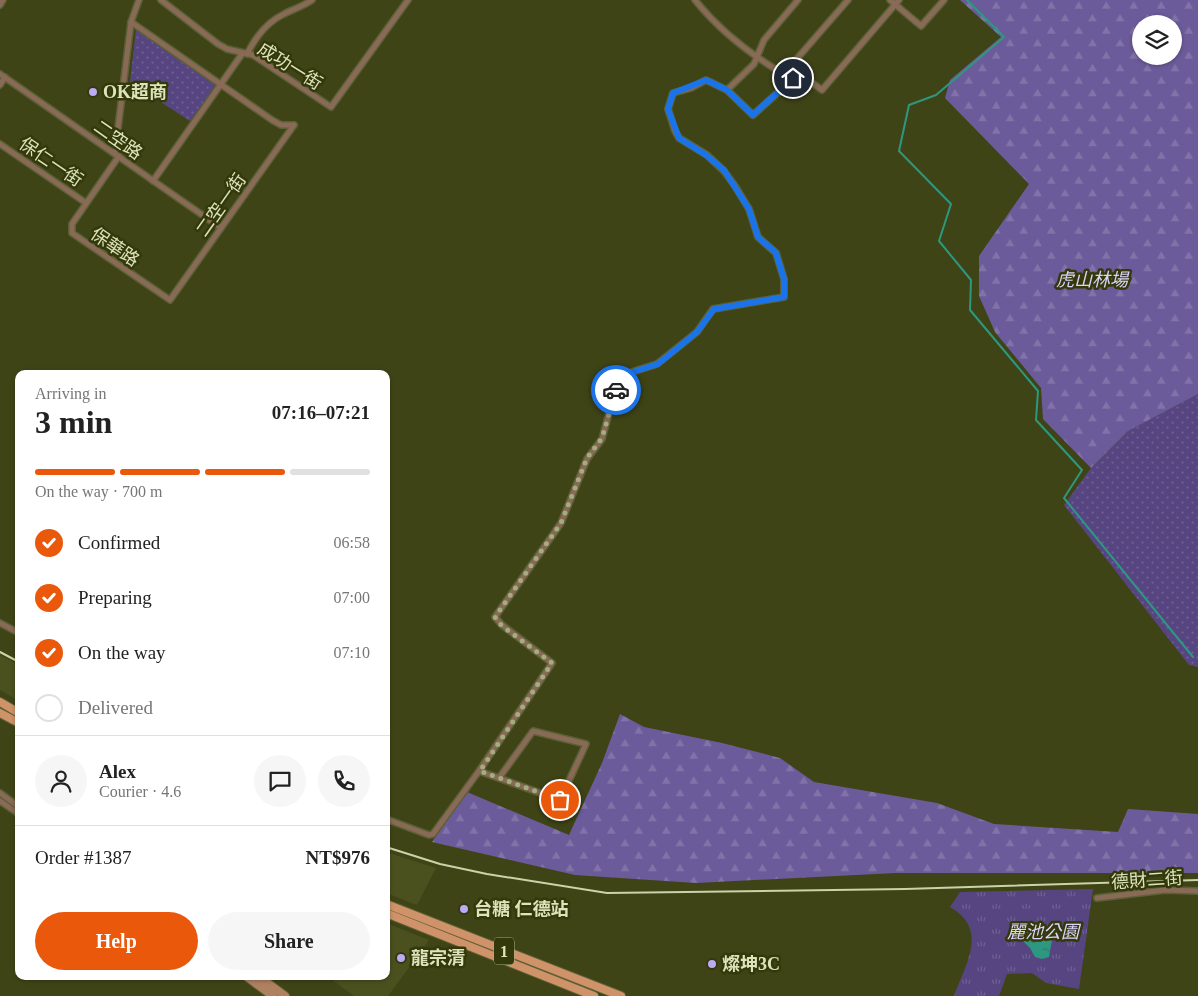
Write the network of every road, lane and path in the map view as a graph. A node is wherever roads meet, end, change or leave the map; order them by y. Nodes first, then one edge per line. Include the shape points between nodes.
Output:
1 (3, 0) edge
2 (139, 0) edge
3 (161, 0) edge
4 (312, 0) edge
5 (408, 0) edge
6 (695, 0) edge
7 (798, 0) edge
8 (848, 0) edge
9 (890, 0) edge
10 (944, 0) edge
11 (897, 2) edge
12 (0, 5) edge
13 (131, 22) junction
14 (245, 54) junction
15 (756, 58) junction
16 (788, 69) junction
17 (780, 72) junction
18 (2, 75) edge
19 (792, 79) junction
20 (0, 85) edge
21 (220, 85) junction
22 (727, 90) junction
23 (0, 144) edge
24 (117, 155) junction
25 (153, 181) junction
26 (86, 203) junction
27 (221, 228) junction
28 (170, 300) joint
29 (0, 623) edge
30 (15, 631) edge
31 (0, 702) edge
32 (15, 711) edge
33 (0, 713) edge
34 (15, 721) edge
35 (480, 771) junction
36 (499, 778) junction
37 (0, 794) edge
38 (0, 801) edge
39 (15, 804) edge
40 (15, 811) edge
41 (390, 820) edge
42 (1198, 891) edge
43 (1097, 898) dead end
44 (390, 906) edge
45 (390, 915) edge
46 (251, 980) edge
47 (263, 980) edge
48 (273, 996) edge
49 (285, 996) edge
50 (594, 996) edge
51 (621, 996) edge

1 - 12 street
2 - 13 street, 保華路
3 - 14 street, 成功一街 via 218,44
4 - 14 street via 275,19
5 - 14 street, 成功一街 via 331,107 253,55
6 - 15 street via 714,24
7 - 15 street via 764,40
8 - 16 street
9 - 11 street
10 - 11 street via 921,26
11 - 19 street via 822,90 803,76
13 - 21 street
13 - 24 street, 保華路
14 - 21 street
15 - 17 street
15 - 22 street via 754,64
16 - 17 street
16 - 19 street via 793,74
17 - 19 street via 780,79 786,83
18 - 20 street
18 - 24 street, 二空路
19 - 22 street via 753,115
21 - 25 street
21 - 27 street, 二空一街 via 277,123 294,125
22 - 35 street via 706,80 673,93 668,109 679,138 724,170 735,186 749,209 758,237 776,253 784,279 784,297 714,309 697,332 658,364 620,376 602,438 587,458 561,523 495,617 502,626 552,663
23 - 26 street, 保仁一街
24 - 25 street, 二空路
24 - 26 street, 保華路
25 - 27 street, 二空路
26 - 28 street, 保華路 via 72,224 72,233
27 - 28 street, 二空一街
29 - 30 street
31 - 32 main road
33 - 34 main road
35 - 36 street
35 - 41 street via 433,834
36 - 36 street via 533,731 586,744 560,800
37 - 39 street
38 - 40 street
42 - 43 street, 德財二街 via 1165,890
44 - 51 main road, 1
45 - 50 main road, 1
46 - 48 street
47 - 49 street

